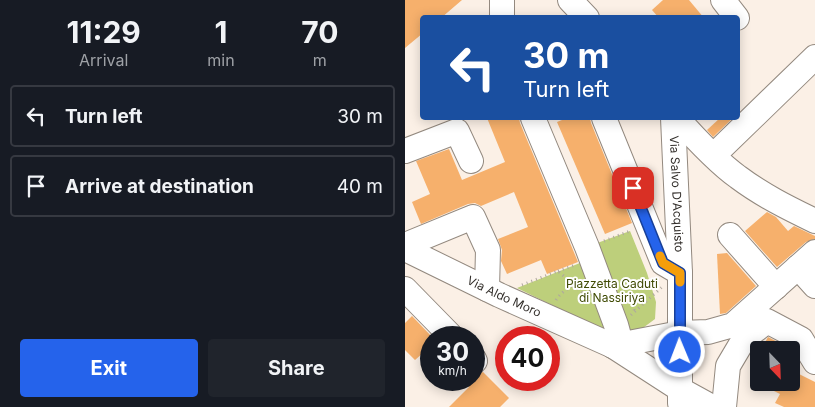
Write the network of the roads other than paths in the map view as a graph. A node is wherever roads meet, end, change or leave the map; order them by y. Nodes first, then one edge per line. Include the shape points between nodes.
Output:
1 (502, 0) edge
2 (570, 0) edge
3 (723, 0) edge
4 (501, 15) edge
5 (584, 15) edge
6 (735, 15) edge
7 (815, 56) edge
8 (537, 120) edge
9 (605, 120) edge
10 (680, 122) edge
11 (405, 151) edge
12 (714, 155) junction
13 (471, 161) dead end
14 (815, 222) edge
15 (730, 235) dead end
16 (405, 245) edge
17 (405, 249) edge
18 (807, 260) edge
19 (680, 273) junction
20 (815, 286) edge
21 (776, 287) junction
22 (405, 289) edge
23 (493, 292) junction
24 (441, 326) edge
25 (680, 333) junction
26 (615, 336) junction
27 (815, 362) edge
28 (681, 401) edge
29 (712, 407) edge
30 (724, 407) edge

1 - 4 street
2 - 5 street
3 - 6 street
7 - 12 street
8 - 26 street via 594,289
9 - 19 street via 663,263
10 - 12 street
10 - 19 street, Via Salvo D'Acquisto
11 - 13 street via 457,130
12 - 14 street via 736,176
15 - 21 street
16 - 23 street via 473,217 488,250
17 - 23 street, Via Aldo Moro
18 - 20 street
18 - 21 street
19 - 25 street, Via Salvo D'Acquisto
21 - 25 street via 733,325 708,332
22 - 24 street
23 - 26 street, Via Aldo Moro via 547,316
25 - 26 street
25 - 28 street, Via Salvo D'Acquisto
26 - 28 street, Via Aldo Moro
27 - 30 street via 801,339 767,321 744,340 728,366
28 - 29 street, Via Aldo Moro

